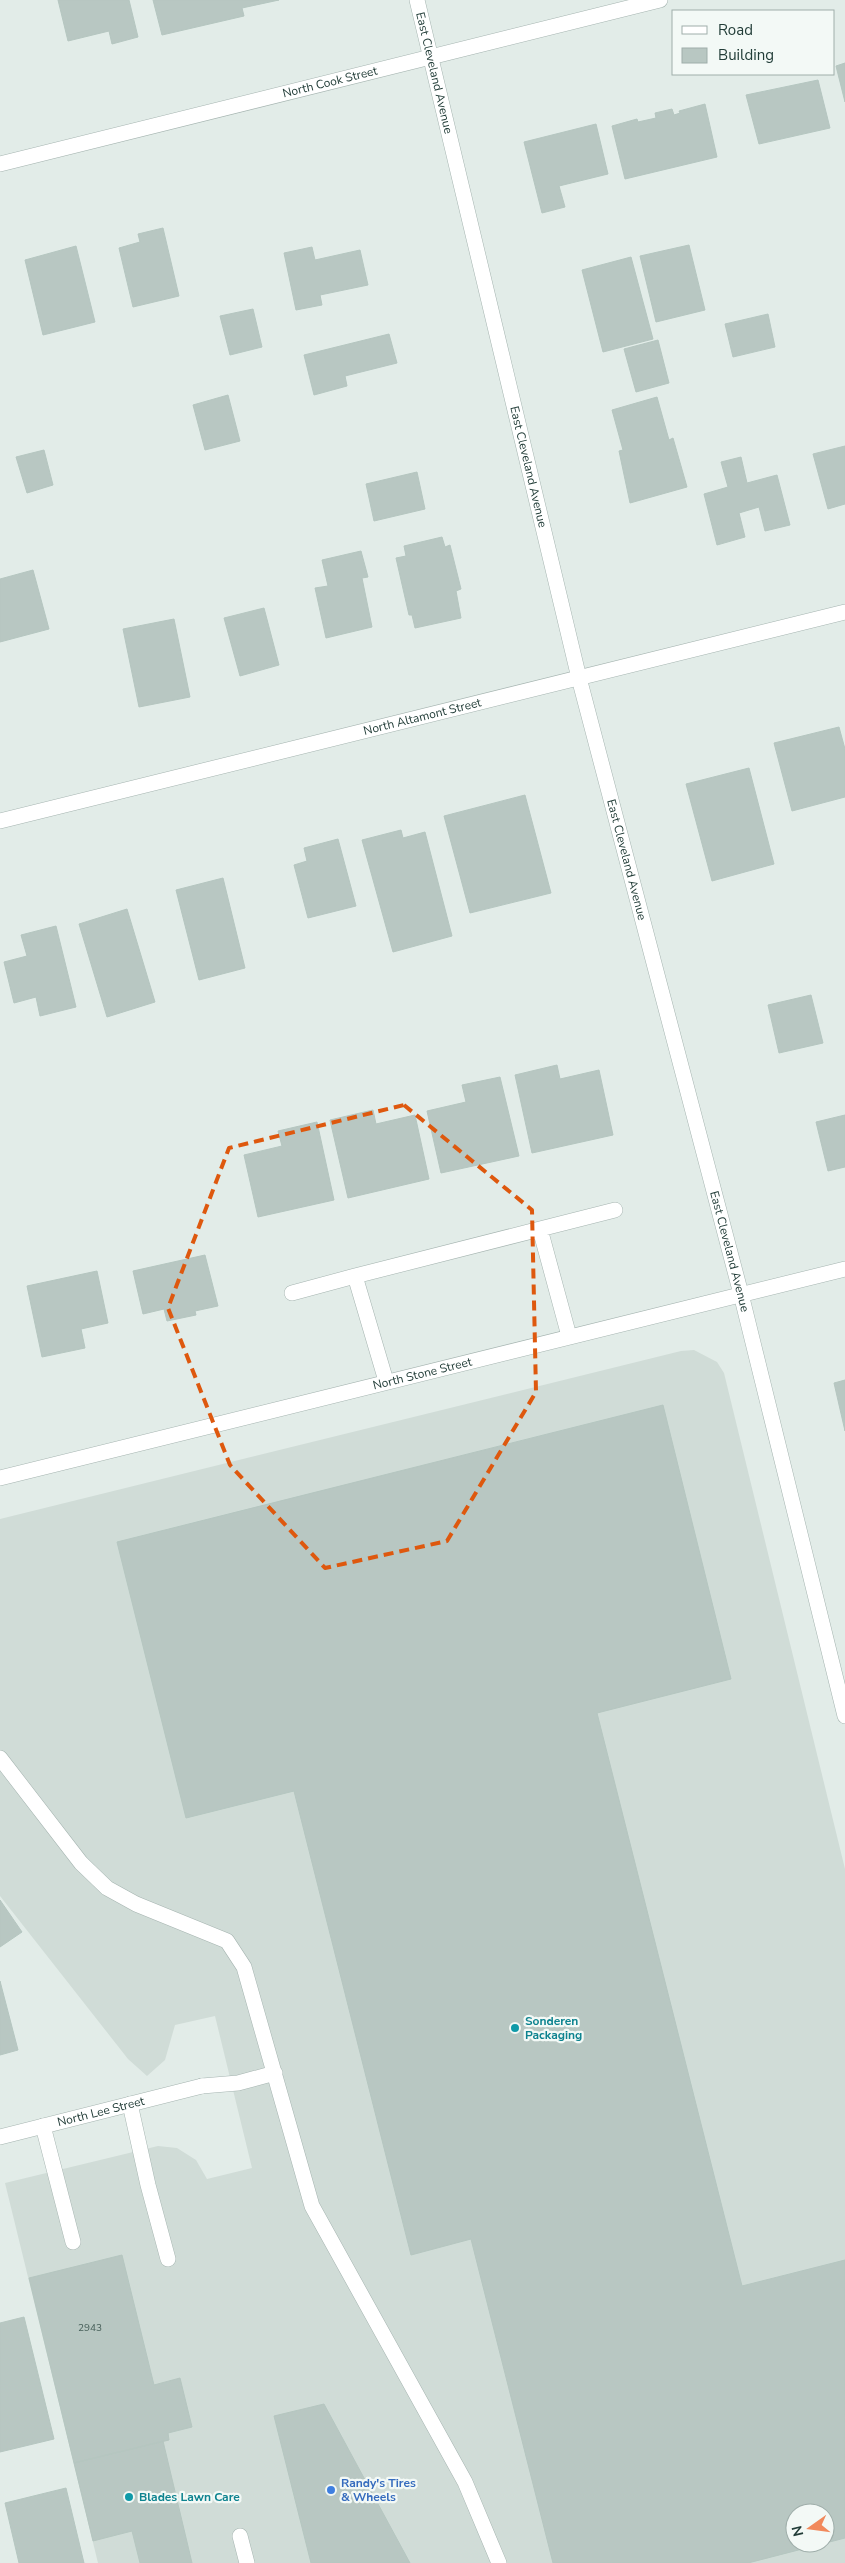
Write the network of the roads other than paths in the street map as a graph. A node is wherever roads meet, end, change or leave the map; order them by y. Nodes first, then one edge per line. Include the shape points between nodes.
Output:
1 (417, 0) edge
2 (660, 0) edge
3 (432, 57) junction
4 (0, 164) edge
5 (845, 612) edge
6 (579, 678) junction
7 (0, 820) edge
8 (615, 1210) dead end
9 (540, 1229) junction
10 (845, 1269) edge
11 (354, 1276) junction
12 (292, 1293) dead end
13 (741, 1294) junction
14 (568, 1336) junction
15 (386, 1381) junction
16 (0, 1478) edge
17 (845, 1716) edge
18 (0, 1758) edge
19 (275, 2073) junction
20 (130, 2104) junction
21 (43, 2126) junction
22 (0, 2137) edge
23 (73, 2242) dead end
24 (168, 2259) dead end
25 (240, 2536) dead end
26 (247, 2563) edge
27 (499, 2563) edge

1 - 3 street, East Cleveland Avenue
2 - 3 street, North Cook Street
3 - 4 street, North Cook Street
3 - 6 street, East Cleveland Avenue
5 - 6 street, North Altamont Street
6 - 7 street, North Altamont Street
6 - 13 street, East Cleveland Avenue
8 - 9 street
9 - 11 street
9 - 14 street
10 - 13 street, North Stone Street
11 - 12 street
11 - 15 street
13 - 14 street, North Stone Street
13 - 17 street, East Cleveland Avenue
14 - 15 street, North Stone Street
15 - 16 street, North Stone Street
18 - 19 street via 81,1863 107,1888 136,1904 227,1941 244,1967
19 - 20 street, North Lee Street via 238,2083 202,2086
19 - 27 street via 312,2206 465,2482
20 - 21 street, North Lee Street
20 - 24 street
21 - 22 street, North Lee Street
21 - 23 street
25 - 26 street

